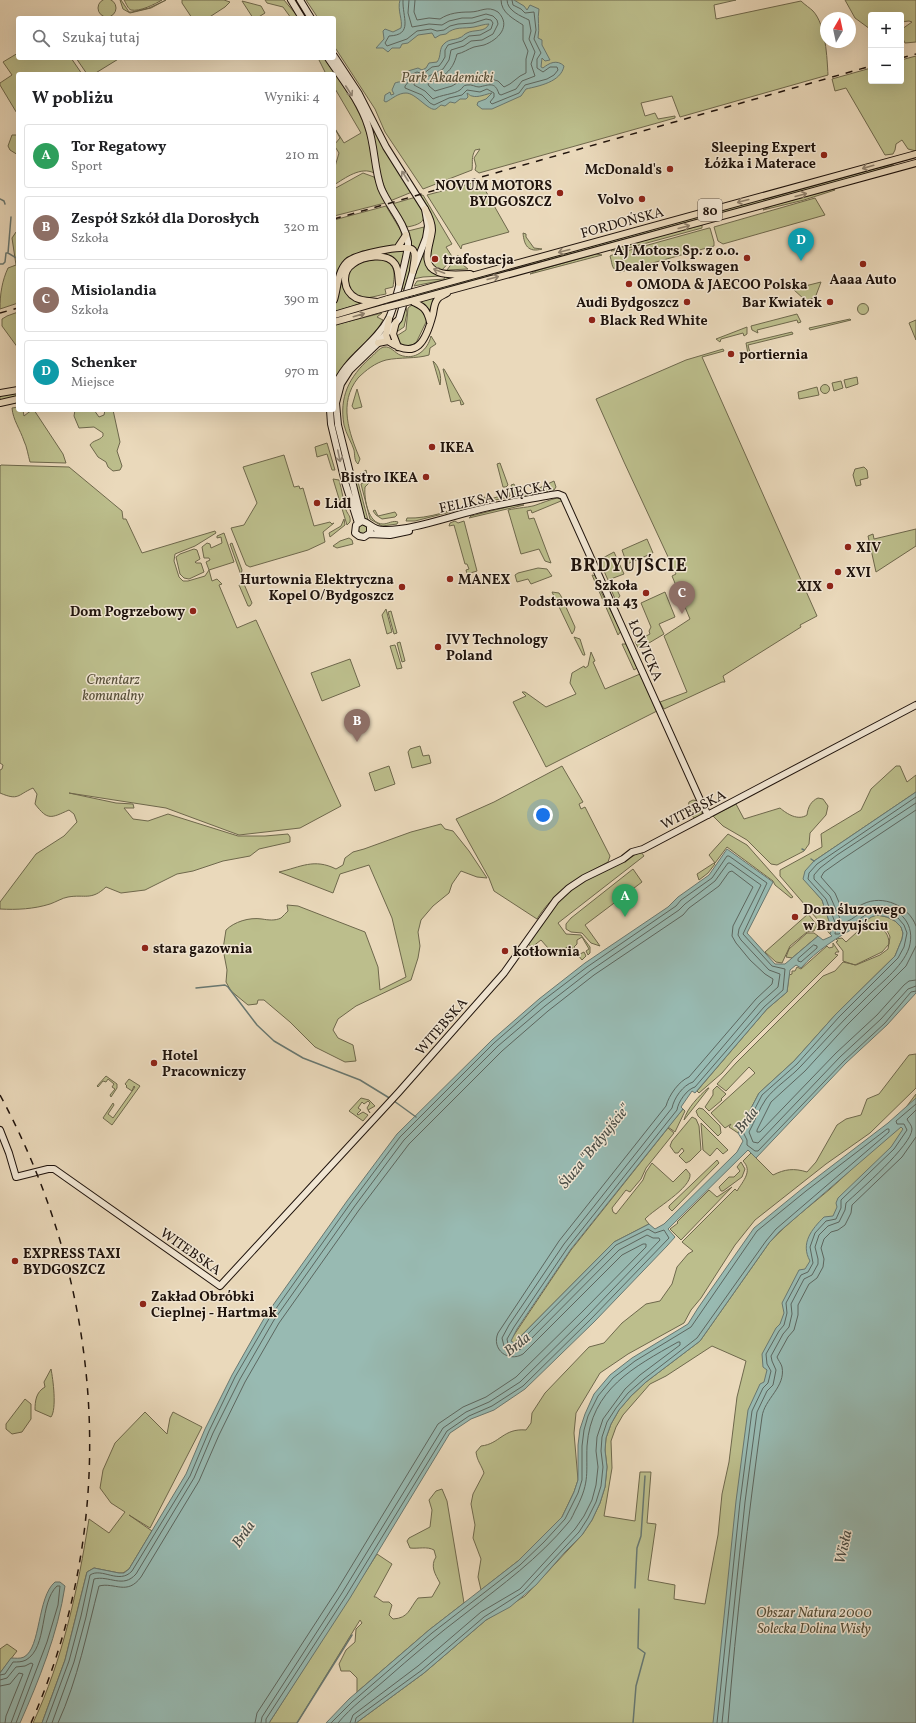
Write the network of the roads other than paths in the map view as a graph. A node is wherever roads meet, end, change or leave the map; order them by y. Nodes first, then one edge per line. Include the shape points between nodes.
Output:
1 (291, 0) edge
2 (300, 0) edge
3 (301, 16) edge
4 (310, 16) edge
5 (336, 59) edge
6 (329, 60) edge
7 (916, 154) edge
8 (916, 163) edge
9 (425, 209) junction
10 (406, 235) junction
11 (398, 247) junction
12 (408, 248) junction
13 (413, 271) junction
14 (477, 274) junction
15 (399, 283) junction
16 (456, 288) junction
17 (336, 291) edge
18 (409, 299) junction
19 (377, 302) junction
20 (336, 314) edge
21 (389, 318) junction
22 (336, 321) edge
23 (396, 322) junction
24 (430, 322) junction
25 (387, 338) junction
26 (378, 343) joint
27 (398, 347) junction
28 (336, 385) edge
29 (16, 390) edge
30 (0, 393) edge
31 (16, 399) edge
32 (0, 403) edge
33 (330, 412) edge
34 (562, 495) joint
35 (360, 522) junction
36 (433, 522) junction
37 (370, 527) junction
38 (369, 534) junction
39 (916, 705) edge
40 (708, 815) junction
41 (0, 1130) edge

1 - 3 street
2 - 4 street
9 -> 5 street
6 -> 10 street via 366,119 381,187
7 -> 14 main road, FORDOŃSKA / 80
16 -> 8 main road, FORDOŃSKA / 80
9 - 13 street via 427,234
14 -> 9 main road via 443,274 431,268 427,256 431,225
10 - 11 main road
10 - 12 street
11 - 12 main road
11 - 17 main road via 350,259 341,270
12 - 13 main road via 414,253
12 - 15 street
13 - 18 street
14 - 19 main road, FORDOŃSKA / 80, bridge
15 - 19 main road via 396,266 388,258 367,258 351,265 345,280 350,292 356,298
15 - 21 street
16 - 18 main road, FORDOŃSKA / 80
16 - 24 main road via 437,299
22 -> 18 main road, FORDOŃSKA / 80, bridge
18 - 23 street
18 - 24 main road via 425,308
19 - 20 main road, FORDOŃSKA / 80
21 - 25 main road
21 - 28 street via 346,367
23 - 25 street
23 - 27 main road via 393,334
24 - 27 main road via 419,346 408,350
25 - 26 main road
25 - 27 main road
26 - 35 street via 347,374 341,384 336,403 338,425
29 - 30 main road
31 - 32 main road
33 -> 35 street via 345,482
34 - 36 street, FELIKSA WIĘCKA via 556,494 478,510
34 - 40 street, ŁOWICKA
35 - 37 street via 367,523
35 - 38 street via 354,530 357,535 364,537
36 - 37 street, FELIKSA WIĘCKA via 393,530
36 - 38 street, FELIKSA WIĘCKA via 390,535
37 - 38 street
39 - 40 street, WITEBSKA
40 - 41 street, WITEBSKA via 584,878 562,894 504,973 398,1093 220,1286 54,1170 48,1169 16,1177

